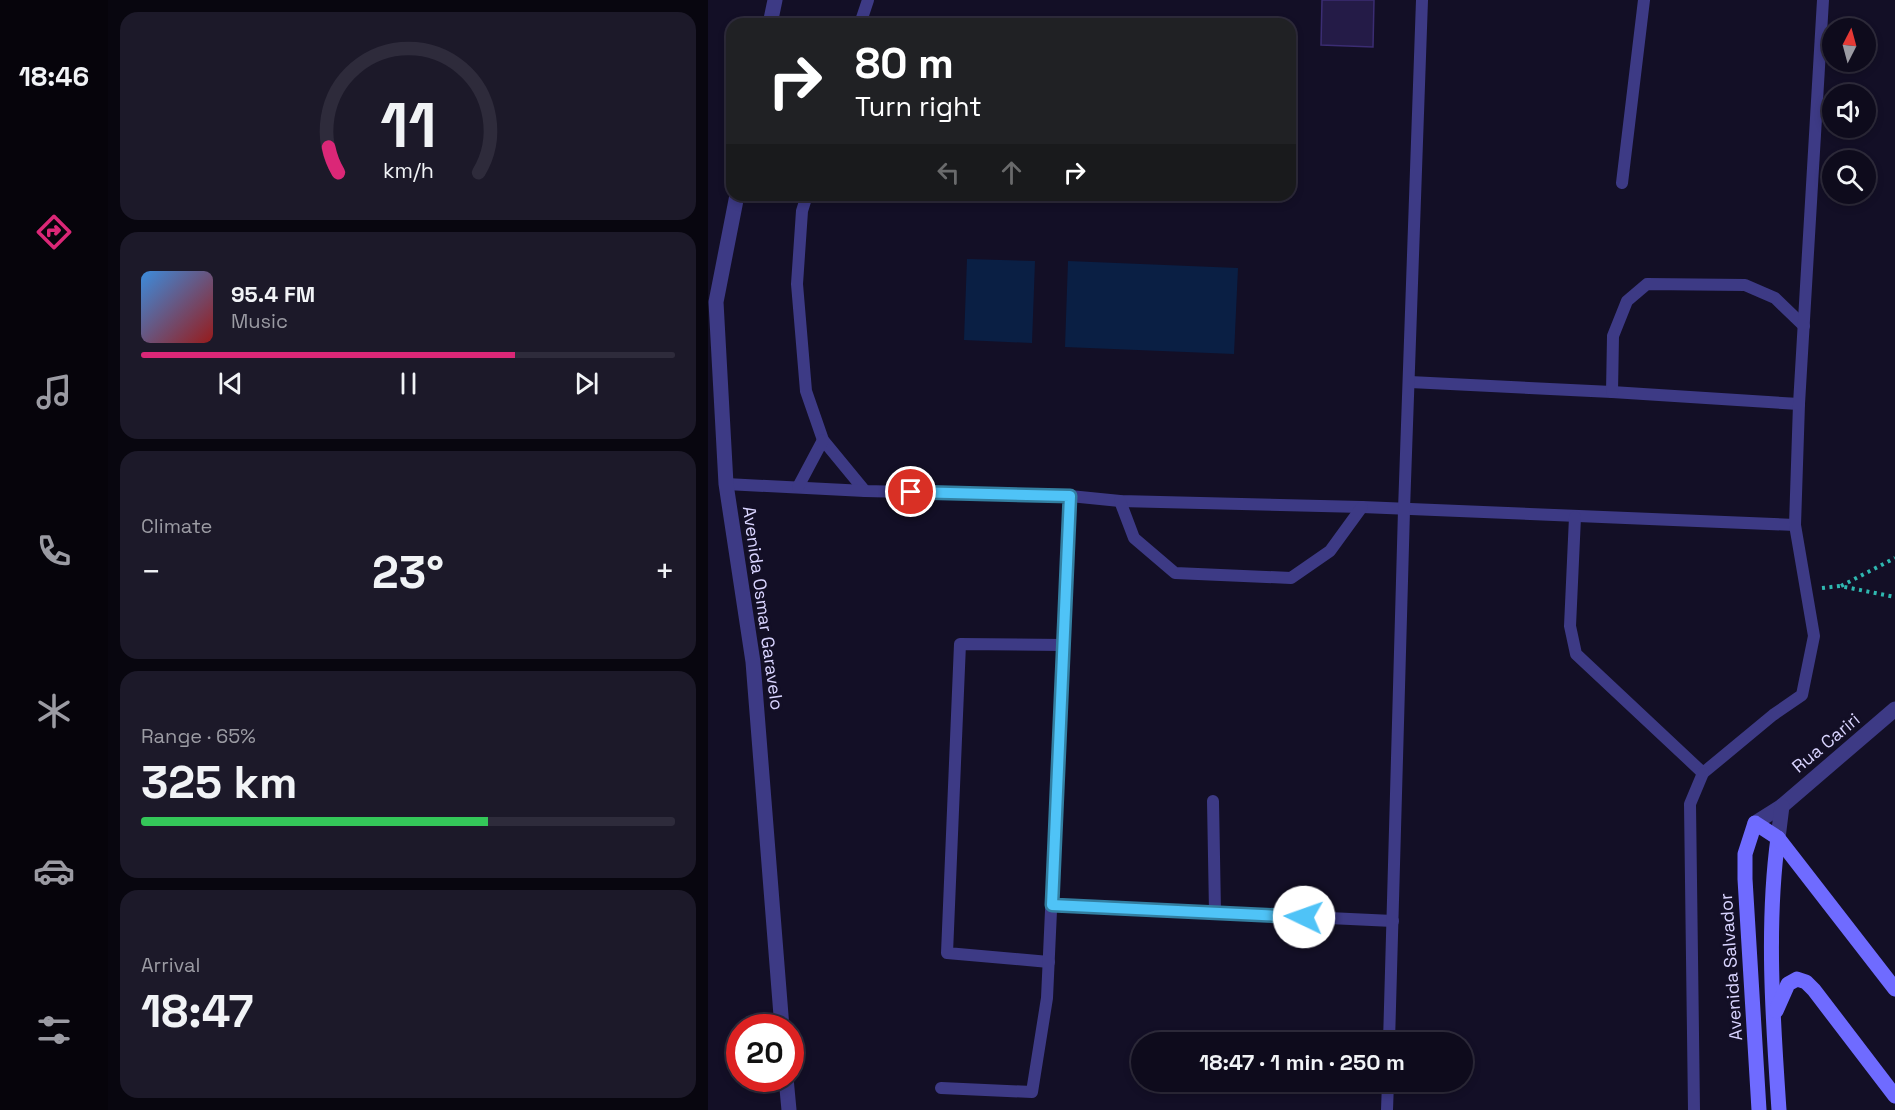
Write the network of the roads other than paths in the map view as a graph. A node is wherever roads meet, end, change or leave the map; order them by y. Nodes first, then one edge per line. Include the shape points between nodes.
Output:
1 (774, 0) edge
2 (868, 0) edge
3 (1422, 0) edge
4 (1644, 0) edge
5 (1822, 0) edge
6 (771, 18) edge
7 (862, 18) edge
8 (1622, 183) dead end
9 (736, 201) edge
10 (805, 201) edge
11 (1804, 326) junction
12 (1410, 382) junction
13 (1612, 392) junction
14 (1799, 404) junction
15 (823, 441) junction
16 (726, 484) junction
17 (798, 487) junction
18 (865, 491) junction
19 (1070, 496) junction
20 (1120, 501) junction
21 (1362, 507) junction
22 (1404, 510) junction
23 (1575, 517) junction
24 (1795, 525) junction
25 (1064, 645) junction
26 (1895, 710) edge
27 (1703, 773) junction
28 (1213, 801) dead end
29 (1782, 806) junction
30 (1755, 823) junction
31 (1778, 838) junction
32 (1052, 905) junction
33 (1215, 912) junction
34 (1393, 921) junction
35 (1049, 962) junction
36 (1895, 989) edge
37 (781, 1014) edge
38 (1773, 1019) junction
39 (1389, 1032) edge
40 (941, 1088) dead end
41 (787, 1092) edge
42 (1388, 1092) edge
43 (1895, 1096) edge
44 (789, 1110) edge
45 (1387, 1110) edge
46 (1694, 1110) edge
47 (1759, 1110) edge
48 (1779, 1110) edge

1 - 6 street
2 - 7 lane
3 - 12 lane
4 - 8 lane
5 - 11 lane
9 - 16 street, Avenida Osmar Garavelo via 716,302
10 - 15 lane via 797,284 806,391
11 - 13 lane via 1775,298 1745,285 1647,284 1627,301 1613,336
11 - 14 lane
12 - 13 lane
12 - 22 lane
13 - 14 lane
14 - 24 lane
15 - 17 lane
15 - 18 lane
16 - 17 lane
16 - 37 street, Avenida Osmar Garavelo via 753,662
17 - 18 lane
18 - 19 lane
19 - 20 lane
19 - 25 lane
20 - 21 lane
20 - 21 lane via 1134,538 1175,573 1291,578 1330,551
21 - 22 lane
22 - 23 lane
22 - 34 lane
23 - 24 lane
23 - 27 lane via 1570,626 1576,654
24 - 27 lane via 1814,636 1802,695
25 - 32 lane
25 - 35 lane via 960,644 947,953
26 - 29 street, Rua Cariri
27 - 46 lane via 1690,804
28 - 33 lane
29 - 30 street, Rua Cariri
29 - 31 street
30 - 31 street
30 - 47 street, Avenida Salvador via 1745,854 1745,879
31 - 36 street
31 - 38 street via 1772,879
32 - 33 lane
32 - 35 lane
33 - 34 lane
34 - 39 lane
35 - 40 lane via 1032,1092
38 - 43 street via 1788,984 1797,979 1806,982
38 - 48 street
41 - 44 street
42 - 45 lane

